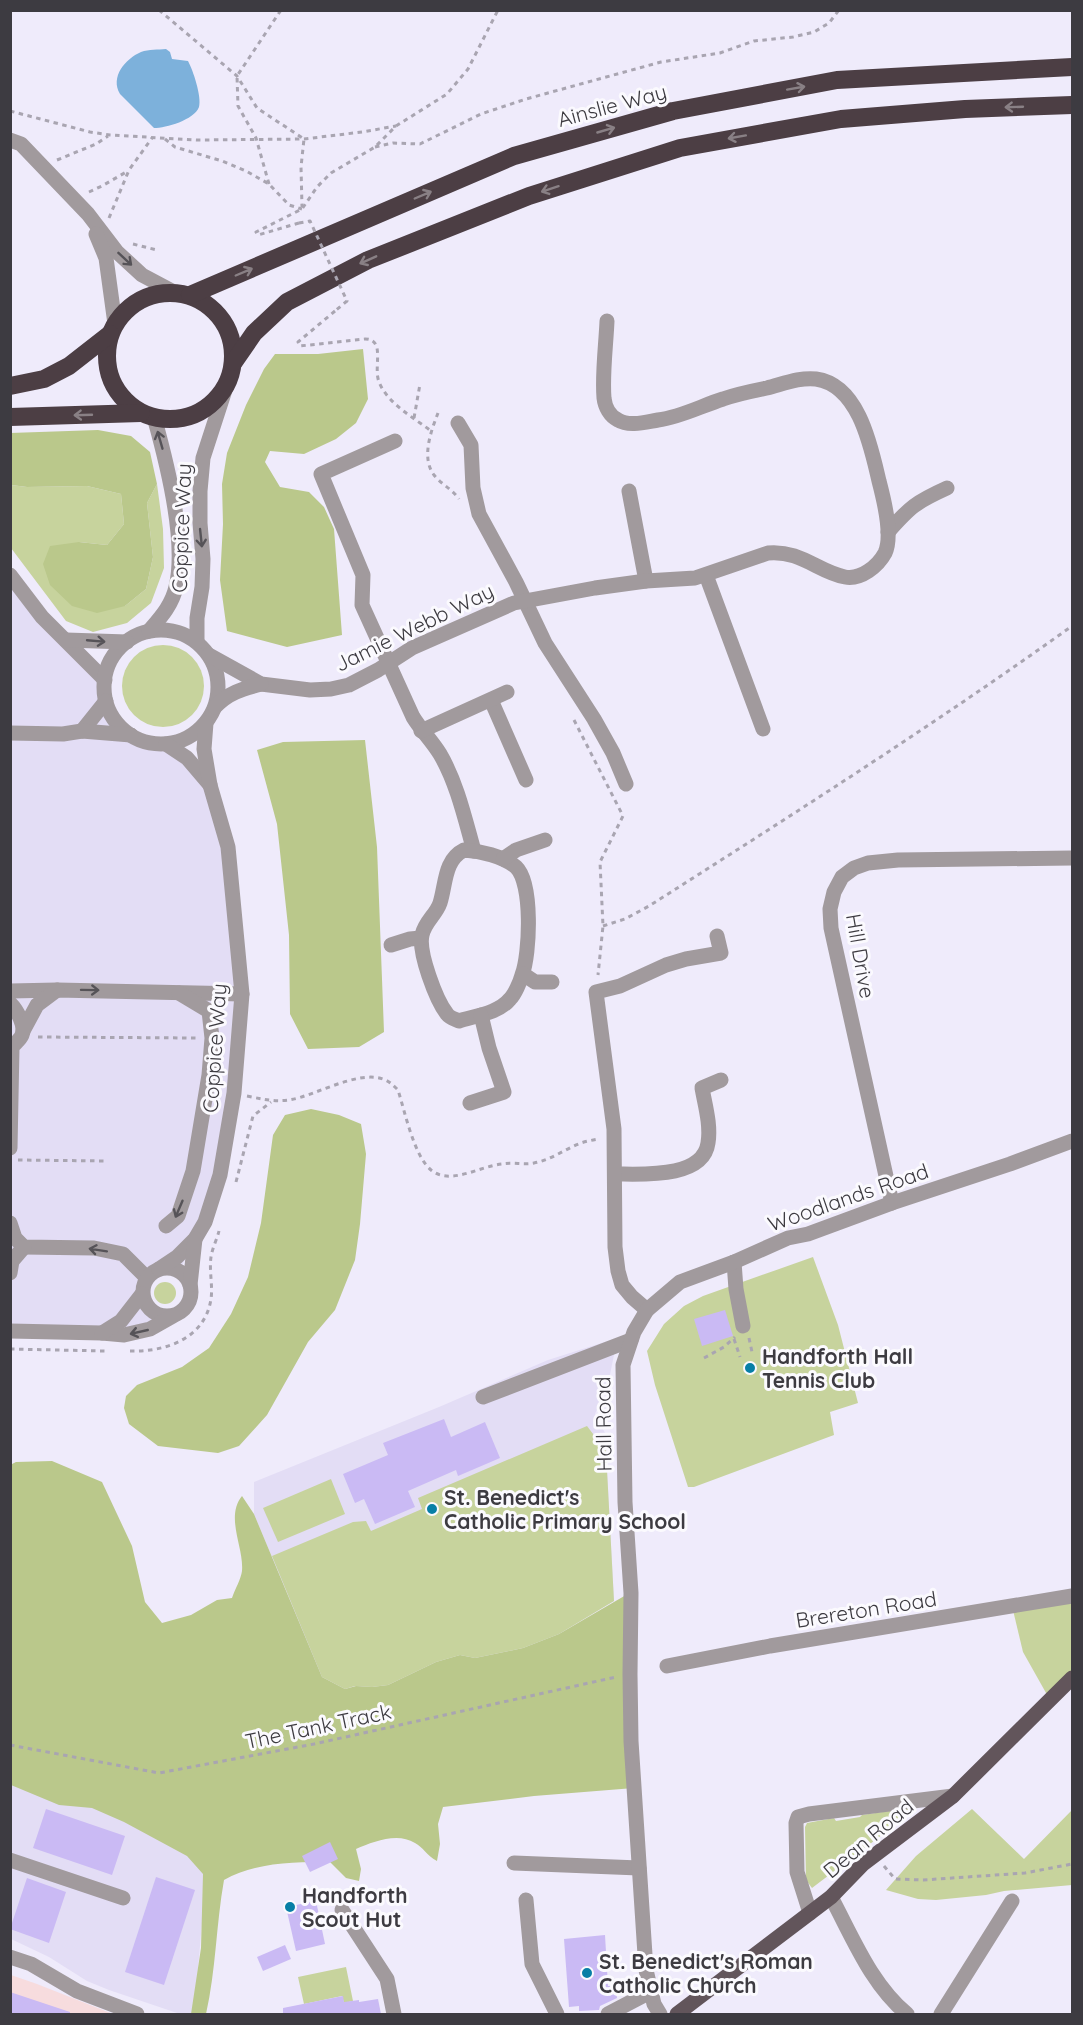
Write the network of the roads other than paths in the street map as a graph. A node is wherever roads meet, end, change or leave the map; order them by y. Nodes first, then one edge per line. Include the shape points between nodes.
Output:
1 (1072, 67) edge
2 (1072, 105) edge
3 (10, 140) edge
4 (88, 214) junction
5 (182, 293) junction
6 (607, 321) dead end
7 (112, 329) junction
8 (234, 362) junction
9 (227, 384) junction
10 (10, 386) edge
11 (148, 415) junction
12 (10, 417) edge
13 (458, 423) dead end
14 (395, 441) dead end
15 (947, 488) dead end
16 (629, 491) dead end
17 (888, 532) junction
18 (10, 575) edge
19 (706, 575) junction
20 (646, 581) junction
21 (519, 602) junction
22 (149, 631) junction
23 (66, 640) junction
24 (127, 642) junction
25 (197, 642) junction
26 (209, 655) junction
27 (389, 663) junction
28 (105, 680) junction
29 (261, 684) junction
30 (507, 692) dead end
31 (491, 700) junction
32 (106, 701) junction
33 (215, 707) junction
34 (206, 723) junction
35 (763, 729) dead end
36 (82, 731) junction
37 (421, 731) junction
38 (10, 733) edge
39 (130, 735) junction
40 (166, 744) junction
41 (526, 780) dead end
42 (626, 784) dead end
43 (210, 785) junction
44 (545, 840) dead end
45 (474, 850) junction
46 (1072, 858) edge
47 (503, 859) junction
48 (717, 936) dead end
49 (421, 938) junction
50 (391, 945) dead end
51 (523, 974) junction
52 (552, 982) dead end
53 (57, 990) junction
54 (10, 991) edge
55 (179, 993) junction
56 (242, 994) junction
57 (10, 1004) edge
58 (481, 1014) junction
59 (22, 1034) junction
60 (721, 1080) dead end
61 (470, 1104) dead end
62 (1072, 1141) edge
63 (10, 1148) edge
64 (615, 1174) junction
65 (892, 1203) junction
66 (10, 1223) edge
67 (166, 1226) dead end
68 (195, 1239) junction
69 (24, 1247) junction
70 (734, 1262) junction
71 (10, 1273) edge
72 (153, 1273) junction
73 (190, 1285) junction
74 (142, 1294) junction
75 (647, 1310) junction
76 (173, 1316) junction
77 (10, 1331) edge
78 (739, 1332) road end
79 (102, 1333) junction
80 (631, 1340) junction
81 (483, 1397) dead end
82 (1072, 1596) edge
83 (668, 1666) dead end
84 (1072, 1678) edge
85 (953, 1796) junction
86 (10, 1860) edge
87 (514, 1863) dead end
88 (639, 1868) junction
89 (831, 1897) junction
90 (123, 1898) dead end
91 (526, 1900) dead end
92 (1012, 1901) dead end
93 (342, 1910) dead end
94 (810, 1913) junction
95 (10, 1957) edge
96 (650, 1992) junction
97 (890, 2009) edge
98 (137, 2014) edge
99 (394, 2014) edge
100 (557, 2014) edge
101 (608, 2014) edge
102 (660, 2014) edge
103 (677, 2014) edge
104 (907, 2014) edge
105 (941, 2014) edge

5 -> 1 highway, Ainslie Way via 514,156 673,111 837,80
2 -> 8 highway via 841,119 680,148 529,196 368,260 286,302 254,333
3 - 4 street via 21,144
4 -> 5 street via 117,252 142,275
4 - 7 street via 106,258
5 - 7 highway via 151,295 130,306
5 - 8 highway via 214,310 230,334
6 - 17 street via 604,400 610,414 620,422 634,424 671,418 722,399 799,380 817,380 842,392 868,434
7 - 10 highway via 69,366 45,379
7 - 11 highway via 106,357 111,380 123,399
8 - 9 highway
9 - 11 highway via 214,402 196,414 176,419
9 -> 25 street, Coppice Way via 203,458 203,559
11 -> 12 highway
22 -> 11 street, Coppice Way via 166,612 176,588 180,560 167,464
13 - 21 street via 471,445 479,514
14 - 27 street via 321,474 363,575 362,605
15 - 17 street via 921,499
16 - 20 street
17 - 19 street, Jamie Webb Way via 888,544 879,563 853,578 777,552
18 - 23 street via 42,617
19 - 20 street, Jamie Webb Way
19 - 35 street
20 - 21 street, Jamie Webb Way
21 - 27 street, Jamie Webb Way via 412,648
21 - 42 street via 604,736
22 - 24 street
22 - 25 street via 182,633
23 -> 24 street
23 - 28 street
24 - 28 street via 108,665
25 - 26 street
26 - 29 street, Jamie Webb Way
26 - 33 street via 217,671
27 - 29 street, Jamie Webb Way via 349,685 331,689
27 - 37 street
28 - 32 street
29 - 33 street, Jamie Webb Way via 231,694
30 - 31 street
31 - 37 street
31 - 41 street
32 - 36 street
32 - 39 street via 114,718
33 - 34 street
34 - 40 street via 186,739
34 - 43 street, Coppice Way via 204,749
36 - 38 street
36 - 39 street
37 - 45 street via 439,753 451,777
39 - 40 street
40 - 43 street, Coppice Way via 187,758
43 - 56 street, Coppice Way via 228,847
44 - 47 street
45 - 47 street
45 - 49 street via 456,854 449,863 439,907 426,922
46 - 65 street, Hill Drive via 868,863 842,877 834,892 831,928
47 - 51 street via 517,868 527,899
48 - 64 street via 720,953 666,965 620,986 596,992
49 - 50 street
49 - 58 street via 439,1001 449,1017 459,1021
51 - 52 street via 535,981
51 - 58 street via 510,1000
53 - 54 street
53 -> 55 street
53 - 59 street via 37,1005
55 - 56 street
55 -> 67 street via 209,1011 212,1038 195,1160 178,1216
56 - 68 street, Coppice Way via 234,1093 220,1175 205,1222
57 - 59 street via 19,1015
58 - 61 street via 504,1092
59 - 63 street via 12,1047
60 - 64 street via 702,1088 708,1143 704,1155 693,1165 652,1174
62 - 65 street, Woodlands Road
64 - 75 street via 618,1271 622,1285
65 - 70 street, Woodlands Road via 788,1238
66 - 69 street via 15,1238
68 - 72 street, Coppice Way
68 - 73 street, Coppice Way
69 - 71 street via 12,1261
72 -> 69 street via 123,1254 94,1248
70 - 75 street, Woodlands Road via 680,1282
70 - 78 street
72 - 73 street via 175,1269
72 - 74 street via 143,1285
73 - 76 street via 190,1300
74 - 76 street via 149,1309
74 - 79 street via 121,1321
75 - 80 street, Hall Road
76 -> 79 street via 150,1329 124,1335
77 - 79 street
80 - 81 street
80 - 88 street, Hall Road via 623,1365 625,1502
82 - 83 street, Brereton Road
84 - 85 main road, Dean Road
85 - 89 main road, Dean Road via 875,1855
85 - 94 street via 798,1817 797,1872
86 - 90 street
87 - 88 street
88 - 96 street, Hall Road
89 - 94 main road, Dean Road
89 - 97 street
91 - 100 street via 532,1964
92 - 105 street
93 - 99 street via 387,1979
94 - 103 main road, Dean Road
95 - 98 street via 31,1964 77,1991
96 - 101 street
96 - 102 street, Hall Road
97 - 104 street

